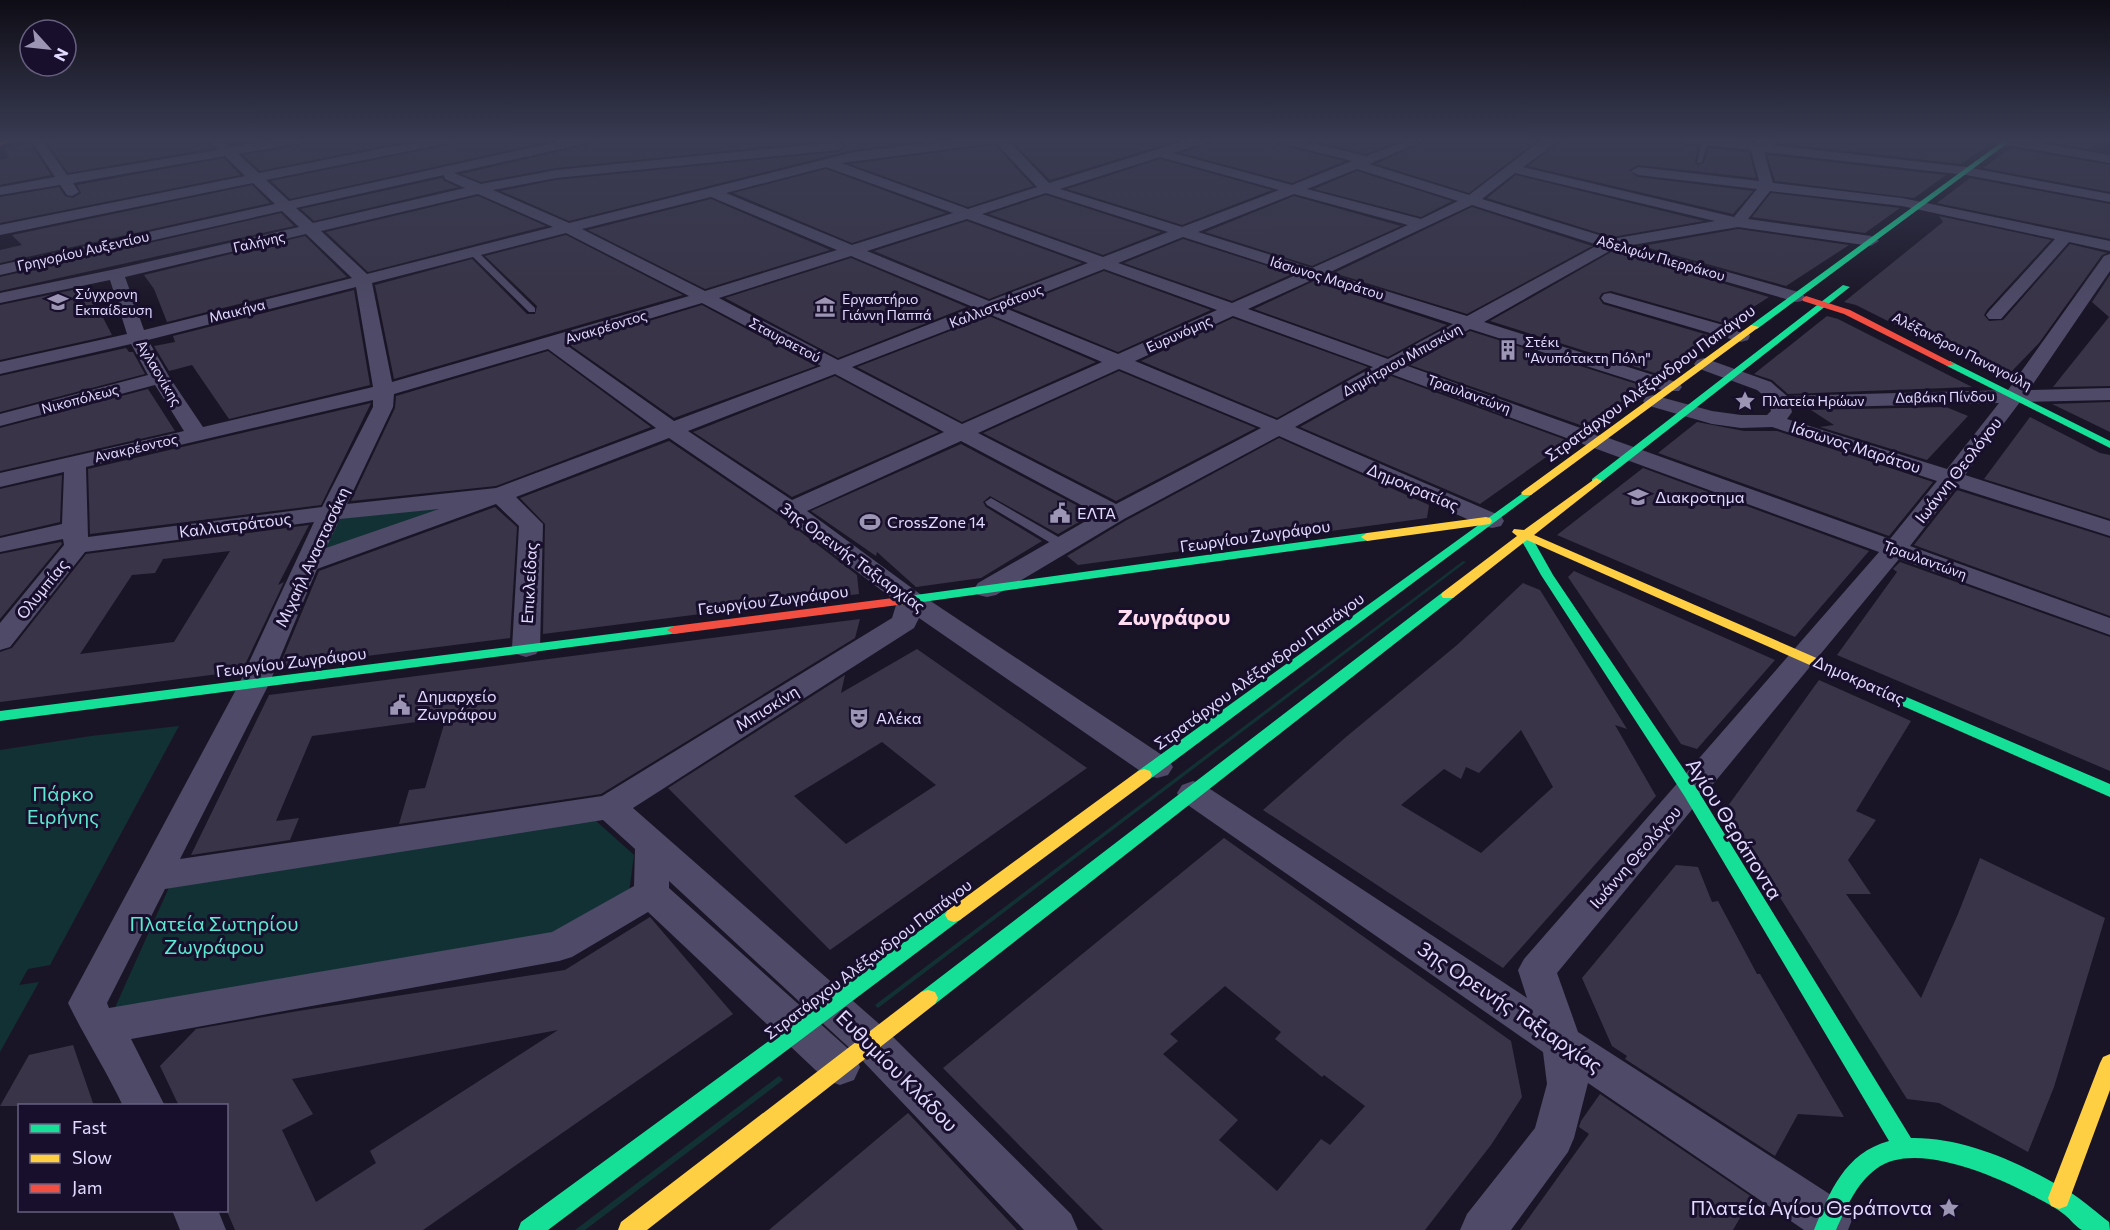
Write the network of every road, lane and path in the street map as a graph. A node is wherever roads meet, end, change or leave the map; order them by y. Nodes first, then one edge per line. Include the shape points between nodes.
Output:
1 (74, 196) edge
2 (163, 196) edge
3 (278, 196) edge
4 (335, 196) edge
5 (448, 196) edge
6 (496, 196) edge
7 (695, 196) edge
8 (723, 196) edge
9 (918, 196) edge
10 (1023, 196) edge
11 (1070, 196) edge
12 (1277, 196) edge
13 (1323, 196) edge
14 (1457, 196) edge
15 (1476, 196) edge
16 (1623, 196) edge
17 (1758, 196) edge
18 (1846, 196) edge
19 (1931, 196) edge
20 (1963, 196) edge
21 (1470, 201) junction
22 (1919, 205) junction
23 (288, 206) junction
24 (1944, 211) junction
25 (83, 213) junction
26 (966, 214) junction
27 (1738, 222) junction
28 (1422, 224) junction
29 (1926, 225) dead end
30 (312, 229) junction
31 (569, 229) junction
32 (0, 230) edge
33 (1185, 233) junction
34 (2065, 237) junction
35 (1871, 241) junction
36 (1611, 244) junction
37 (109, 245) junction
38 (2110, 246) edge
39 (853, 250) junction
40 (473, 252) junction
41 (2110, 259) edge
42 (1105, 263) junction
43 (26, 264) junction
44 (0, 270) edge
45 (1311, 273) junction
46 (116, 274) junction
47 (363, 279) junction
48 (1853, 281) dead end
49 (38, 291) junction
50 (704, 297) junction
51 (1796, 297) junction
52 (0, 298) edge
53 (1610, 298) dead end
54 (1824, 304) junction
55 (991, 308) junction
56 (532, 310) dead end
57 (1231, 310) junction
58 (1995, 315) dead end
59 (1469, 322) junction
60 (1741, 336) junction
61 (137, 337) junction
62 (552, 343) junction
63 (1117, 362) junction
64 (1704, 364) junction
65 (1390, 366) junction
66 (836, 367) junction
67 (0, 368) edge
68 (1733, 374) junction
69 (160, 378) junction
70 (1672, 387) junction
71 (384, 391) junction
72 (2110, 394) edge
73 (2014, 396) junction
74 (1653, 401) junction
75 (1684, 411) junction
76 (1777, 411) junction
77 (0, 420) edge
78 (1278, 428) junction
79 (672, 430) junction
80 (962, 433) junction
81 (197, 434) junction
82 (1600, 441) junction
83 (2110, 445) edge
84 (1632, 453) junction
85 (75, 462) junction
86 (1953, 479) junction
87 (0, 480) edge
88 (500, 495) junction
89 (991, 502) dead end
90 (790, 510) junction
91 (331, 513) junction
92 (1116, 514) junction
93 (1550, 516) junction
94 (1492, 521) junction
95 (2110, 529) edge
96 (1525, 536) junction
97 (75, 538) junction
98 (1367, 538) junction
99 (0, 545) edge
100 (1063, 545) junction
101 (1388, 549) dead end
102 (1896, 549) junction
103 (306, 564) junction
104 (987, 589) junction
105 (911, 600) junction
106 (2110, 627) edge
107 (0, 641) edge
108 (526, 648) junction
109 (1805, 656) junction
110 (254, 684) junction
111 (0, 716) edge
112 (1157, 767) junction
113 (2110, 791) edge
114 (1193, 793) junction
115 (1691, 793) junction
116 (610, 807) junction
117 (652, 847) junction
118 (152, 877) junction
119 (651, 893) junction
120 (831, 1007) junction
121 (99, 1027) junction
122 (800, 1030) junction
123 (1562, 1043) junction
124 (855, 1054) junction
125 (2110, 1063) edge
126 (143, 1104) edge
127 (1904, 1146) junction
128 (2059, 1198) junction
129 (195, 1212) edge
130 (1827, 1225) edge
131 (203, 1230) edge
132 (529, 1230) edge
133 (629, 1230) edge
134 (1055, 1230) edge
135 (1483, 1230) edge
136 (2101, 1230) edge

1 - 25 street
2 - 25 street
3 - 23 street
4 - 23 street, Γρηγορίου Αυξεντίου
5 - 30 street, Γαλήνης
6 - 31 street, Σταυραετού
7 - 31 street, Μαικήνα
8 - 39 street, Δημοκρατίας
9 - 26 street, Τραυλαντώνη
10 - 26 street, Ανακρέοντος
11 - 33 street, Ιάσωνος Μαράτου
12 - 33 street, Καλλιστράτους
13 - 28 street
14 - 21 street, Αδελφών Πιερράκου
15 - 21 street, Ευρυνόμης
16 - 27 street
17 - 27 street
18 - 22 street
19 - 22 street, Στρατάρχου Αλέξανδρου Παπάγου
20 - 24 street
21 - 28 street, Ευρυνόμης
21 - 36 street, Αδελφών Πιερράκου
22 - 24 street
22 - 35 street, Στρατάρχου Αλέξανδρου Παπάγου
23 - 30 street
23 - 37 street, Γρηγορίου Αυξεντίου
24 - 29 street
24 - 34 street
25 - 32 street
25 - 37 street
26 - 39 street, Ανακρέοντος
26 - 42 street, Τραυλαντώνη
27 - 35 street
27 - 36 street, Δημήτριου Μπισκίνη
28 - 45 street, Ευρυνόμης
30 - 46 street, Γαλήνης
30 - 47 street
31 - 40 street, Μαικήνα
31 - 50 street, Σταυραετού
33 - 42 street, Καλλιστράτους
33 - 45 street, Ιάσωνος Μαράτου
34 - 38 street
34 - 58 street
35 - 51 street, Στρατάρχου Αλέξανδρου Παπάγου
36 - 51 street, Αδελφών Πιερράκου
36 - 59 street, Δημήτριου Μπισκίνη
37 - 43 street, Γρηγορίου Αυξεντίου
39 - 50 street, Ανακρέοντος
39 - 55 street, Δημοκρατίας
40 - 47 street, Μαικήνα
40 - 56 lane
41 - 73 street, Ιωάννη Θεολόγου via 2063,332
42 - 55 street, Καλλιστράτους
42 - 57 street, Τραυλαντώνη
43 - 44 street, Γρηγορίου Αυξεντίου
43 - 49 street
45 - 57 street, Ευρυνόμης
45 - 59 street, Ιάσωνος Μαράτου
46 - 49 street, Γαλήνης
46 - 61 street, Αγλαονίκης
47 - 61 street, Μαικήνα
47 - 71 street, Μιχαήλ Αναστασάκη
48 - 54 street
49 - 52 street, Γαλήνης
50 - 62 street, Ανακρέοντος
50 - 66 street, Σταυραετού
51 - 54 street, Αλέξανδρου Παναγούλη
51 - 60 street, Στρατάρχου Αλέξανδρου Παπάγου
53 - 60 street
54 - 68 street
54 - 73 street, Αλέξανδρου Παναγούλη
55 - 63 street, Δημοκρατίας
55 - 66 street, Καλλιστράτους
57 - 63 street, Ευρυνόμης
57 - 65 street, Τραυλαντώνη
59 - 65 street, Δημήτριου Μπισκίνη
59 - 70 street, Ιάσωνος Μαράτου
60 - 64 street, Στρατάρχου Αλέξανδρου Παπάγου
61 - 67 street, Μαικήνα
61 - 69 street, Αγλαονίκης
62 - 71 street, Ανακρέοντος
62 - 79 street, 3ης Ορεινής Ταξιαρχίας
63 - 78 street, Δημοκρατίας
63 - 80 street, Ευρυνόμης
64 - 68 street
64 - 70 street, Στρατάρχου Αλέξανδρου Παπάγου
65 - 78 street, Δημήτριου Μπισκίνη
65 - 82 street, Τραυλαντώνη
66 - 79 street, Καλλιστράτους
66 - 80 street, Σταυραετού
68 - 75 street
68 - 76 street via 1764,386 1777,396
69 - 77 street, Νικοπόλεως
69 - 81 street, Αγλαονίκης
70 - 74 street, Στρατάρχου Αλέξανδρου Παπάγου
71 - 81 street, Ανακρέοντος
71 - 91 street, Μιχαήλ Αναστασάκη via 383,407
72 - 73 street, Δαβάκη Πίνδου
73 - 76 street, Δαβάκη Πίνδου
73 - 83 street, Αλέξανδρου Παναγούλη
73 - 86 street, Ιωάννη Θεολόγου
74 - 75 street, Δαβάκη Πίνδου
74 - 82 street, Στρατάρχου Αλέξανδρου Παπάγου
75 - 76 street, Δαβάκη Πίνδου via 1743,423
75 - 84 street
76 - 86 street, Ιάσωνος Μαράτου
78 - 92 street, Δημήτριου Μπισκίνη
78 - 94 street, Δημοκρατίας
79 - 88 street, Καλλιστράτους
79 - 90 street, 3ης Ορεινής Ταξιαρχίας
80 - 90 street, Ευρυνόμης
80 - 92 street, Σταυραετού
81 - 85 street, Ανακρέοντος
82 - 84 street, Τραυλαντώνη
82 - 94 street, Στρατάρχου Αλέξανδρου Παπάγου
84 - 93 street
84 - 102 street, Τραυλαντώνη
85 - 87 street, Ανακρέοντος
85 - 97 street
86 - 95 street, Ιάσωνος Μαράτου
86 - 102 street, Ιωάννη Θεολόγου
88 - 91 street, Καλλιστράτους
88 - 103 street, Καλλιστράτους
88 - 108 street, Επικλείδας via 531,524
89 - 100 lane
90 - 105 street, 3ης Ορεινής Ταξιαρχίας
91 - 97 street, Καλλιστράτους
91 - 103 street, Μιχαήλ Αναστασάκη
92 - 100 street, Δημήτριου Μπισκίνη
93 - 94 street, Γεωργίου Ζωγράφου
93 - 96 street
94 - 96 street, Δημοκρατίας
94 - 98 street, Γεωργίου Ζωγράφου
94 - 112 street, Στρατάρχου Αλέξανδρου Παπάγου via 1414,570
96 - 109 street, Δημοκρατίας
96 - 114 street
96 - 115 street, Αγίου Θεράποντα
97 - 99 street, Καλλιστράτους
97 - 107 street, Ολυμπίας
98 - 101 street
98 - 104 street, Γεωργίου Ζωγράφου
100 - 104 street, Δημήτριου Μπισκίνη
102 - 106 street, Τραυλαντώνη
102 - 109 street, Ιωάννη Θεολόγου
103 - 110 street, Μιχαήλ Αναστασάκη
104 - 105 street, Γεωργίου Ζωγράφου
105 - 108 street, Γεωργίου Ζωγράφου
105 - 112 street, 3ης Ορεινής Ταξιαρχίας
105 - 116 street, Μπισκίνη via 904,622
108 - 110 street, Γεωργίου Ζωγράφου
109 - 113 street, Δημοκρατίας
109 - 115 street, Ιωάννη Θεολόγου
110 - 111 street, Γεωργίου Ζωγράφου
110 - 118 street, Μιχαήλ Αναστασάκη
112 - 120 street, Στρατάρχου Αλέξανδρου Παπάγου
114 - 123 street, 3ης Ορεινής Ταξιαρχίας
114 - 124 street
115 - 123 street, Ιωάννη Θεολόγου via 1537,970
115 - 127 street, Αγίου Θεράποντα
116 - 117 street, Ευθυμίου Κλάδου
116 - 118 street
117 - 119 street
117 - 120 street, Ευθυμίου Κλάδου
118 - 121 street, Μιχαήλ Αναστασάκη via 87,1003
119 - 121 street via 559,946
119 - 122 street, Ευθυμίου Κλάδου
120 - 122 street, Στρατάρχου Αλέξανδρου Παπάγου
120 - 124 street, Ευθυμίου Κλάδου
121 - 126 street, Μιχαήλ Αναστασάκη via 121,1058
122 - 124 street, Ευθυμίου Κλάδου
122 - 132 street, Στρατάρχου Αλέξανδρου Παπάγου
123 - 130 street, 3ης Ορεινής Ταξιαρχίας
123 - 135 street, Ιωάννη Θεολόγου via 1568,1084 1553,1138
124 - 133 street
124 - 134 street, Ευθυμίου Κλάδου
125 - 128 street
127 - 128 street via 1947,1152 1988,1165
127 - 130 street via 1880,1154 1852,1176
128 - 136 street
129 - 131 street

